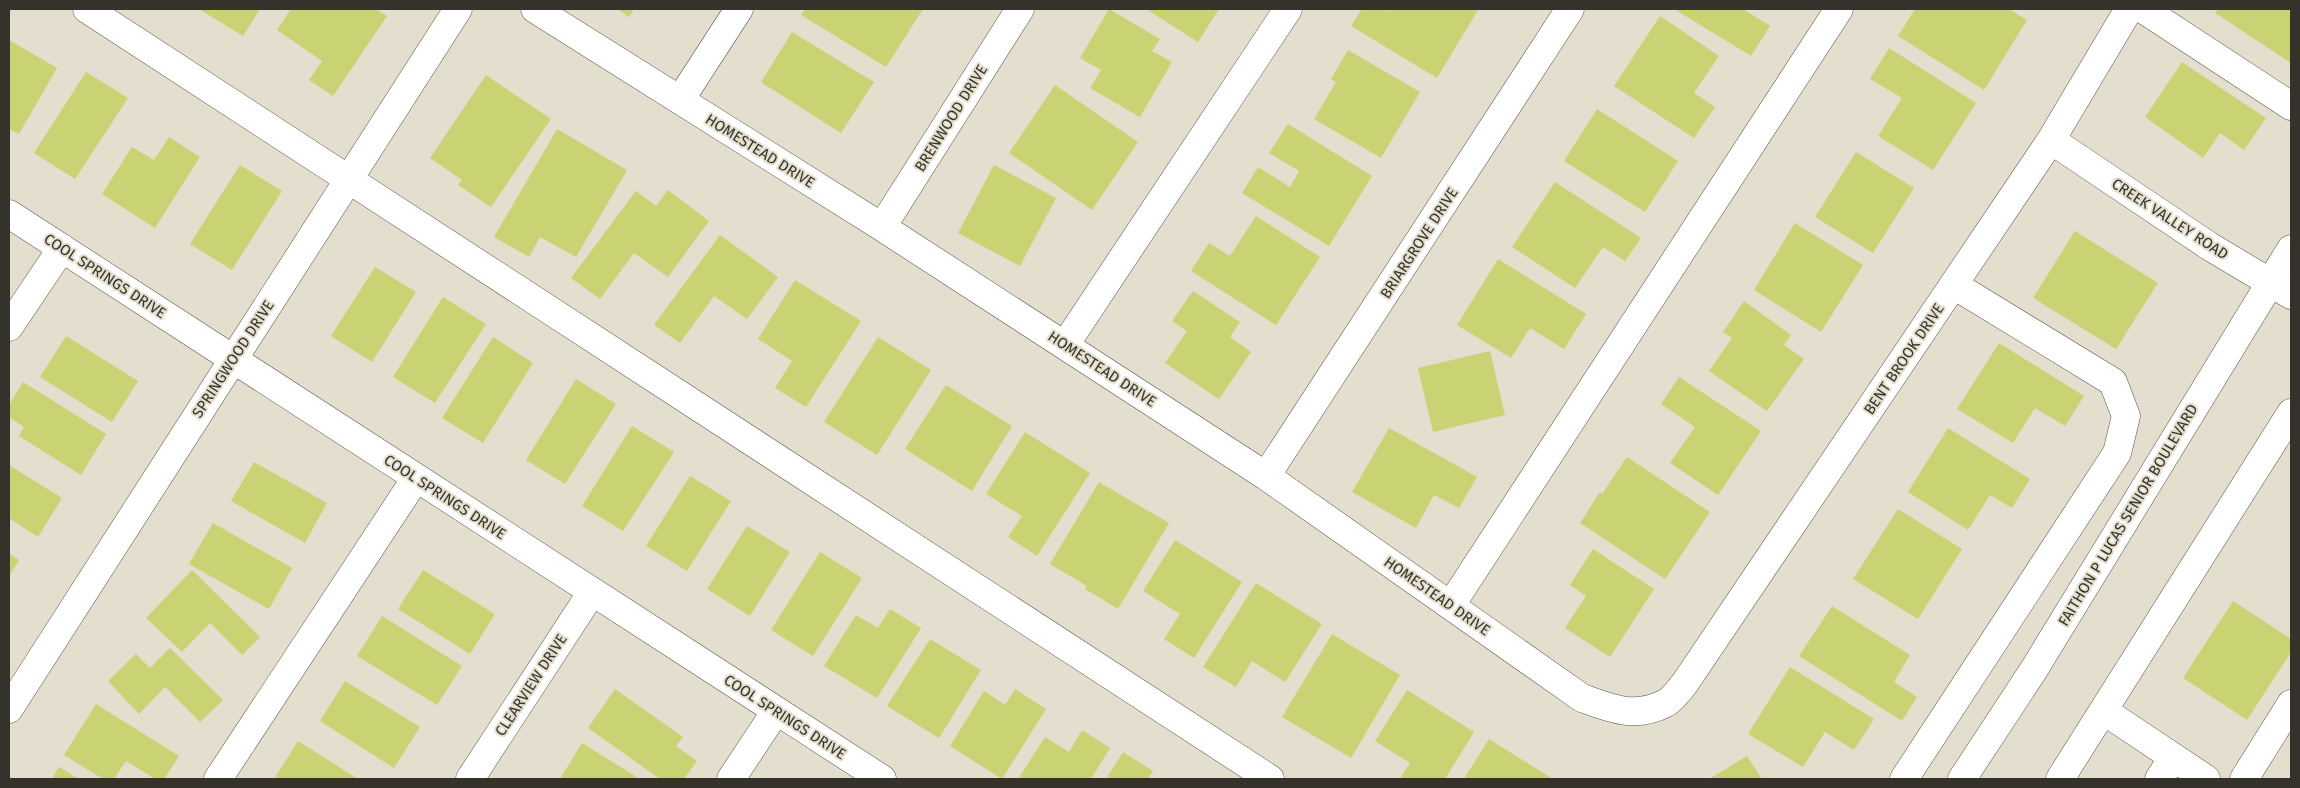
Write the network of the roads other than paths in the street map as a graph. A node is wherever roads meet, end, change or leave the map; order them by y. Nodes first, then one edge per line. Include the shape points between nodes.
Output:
1 (87, 9) edge
2 (458, 9) edge
3 (534, 9) edge
4 (739, 9) edge
5 (1020, 9) edge
6 (1288, 9) edge
7 (1570, 9) edge
8 (1839, 9) edge
9 (2129, 9) edge
10 (2143, 9) edge
11 (680, 100) junction
12 (2291, 106) edge
13 (2051, 140) junction
14 (349, 178) junction
15 (9, 214) edge
16 (882, 227) junction
17 (62, 248) junction
18 (2291, 249) edge
19 (1954, 284) junction
20 (2280, 289) edge
21 (9, 327) edge
22 (1065, 345) junction
23 (233, 359) junction
24 (2291, 413) edge
25 (1266, 476) junction
26 (416, 478) junction
27 (592, 592) junction
28 (1451, 605) junction
29 (1667, 702) joint
30 (2291, 704) edge
31 (9, 709) edge
32 (776, 711) junction
33 (2104, 711) junction
34 (2166, 769) edge
35 (218, 779) edge
36 (470, 779) edge
37 (731, 779) edge
38 (882, 779) edge
39 (1270, 779) edge
40 (1904, 779) edge
41 (1962, 779) edge
42 (2060, 779) edge
43 (2206, 779) edge
44 (2244, 779) edge

1 - 14 street
2 - 14 street, SPRINGWOOD DRIVE
3 - 11 street, HOMESTEAD DRIVE
4 - 11 street
5 - 16 street, BRENWOOD DRIVE
6 - 22 street
7 - 25 street, BRIARGROVE DRIVE
8 - 28 street
9 - 13 street, BENT BROOK DRIVE
10 - 12 street
11 - 16 street, HOMESTEAD DRIVE
13 - 19 street, BENT BROOK DRIVE
13 - 20 street, CREEK VALLEY ROAD via 2208,246
14 - 23 street, SPRINGWOOD DRIVE
14 - 39 street
15 - 17 street, COOL SPRINGS DRIVE
16 - 22 street, HOMESTEAD DRIVE
17 - 21 street
17 - 23 street, COOL SPRINGS DRIVE
18 - 20 street, FAITHON P LUCAS SENIOR BOULEVARD
19 - 29 street, BENT BROOK DRIVE via 1685,683
19 - 40 street via 2113,382 2126,416 2117,453
20 - 41 street, FAITHON P LUCAS SENIOR BOULEVARD
22 - 25 street, HOMESTEAD DRIVE
23 - 26 street, COOL SPRINGS DRIVE
23 - 31 street, SPRINGWOOD DRIVE
24 - 33 street
25 - 28 street, HOMESTEAD DRIVE
26 - 27 street, COOL SPRINGS DRIVE
26 - 35 street
27 - 32 street, COOL SPRINGS DRIVE
27 - 36 street, CLEARVIEW DRIVE
28 - 29 street, HOMESTEAD DRIVE via 1582,698 1620,712 1640,712
30 - 44 street
32 - 37 street
32 - 38 street, COOL SPRINGS DRIVE
33 - 34 street
33 - 42 street
34 - 43 street

